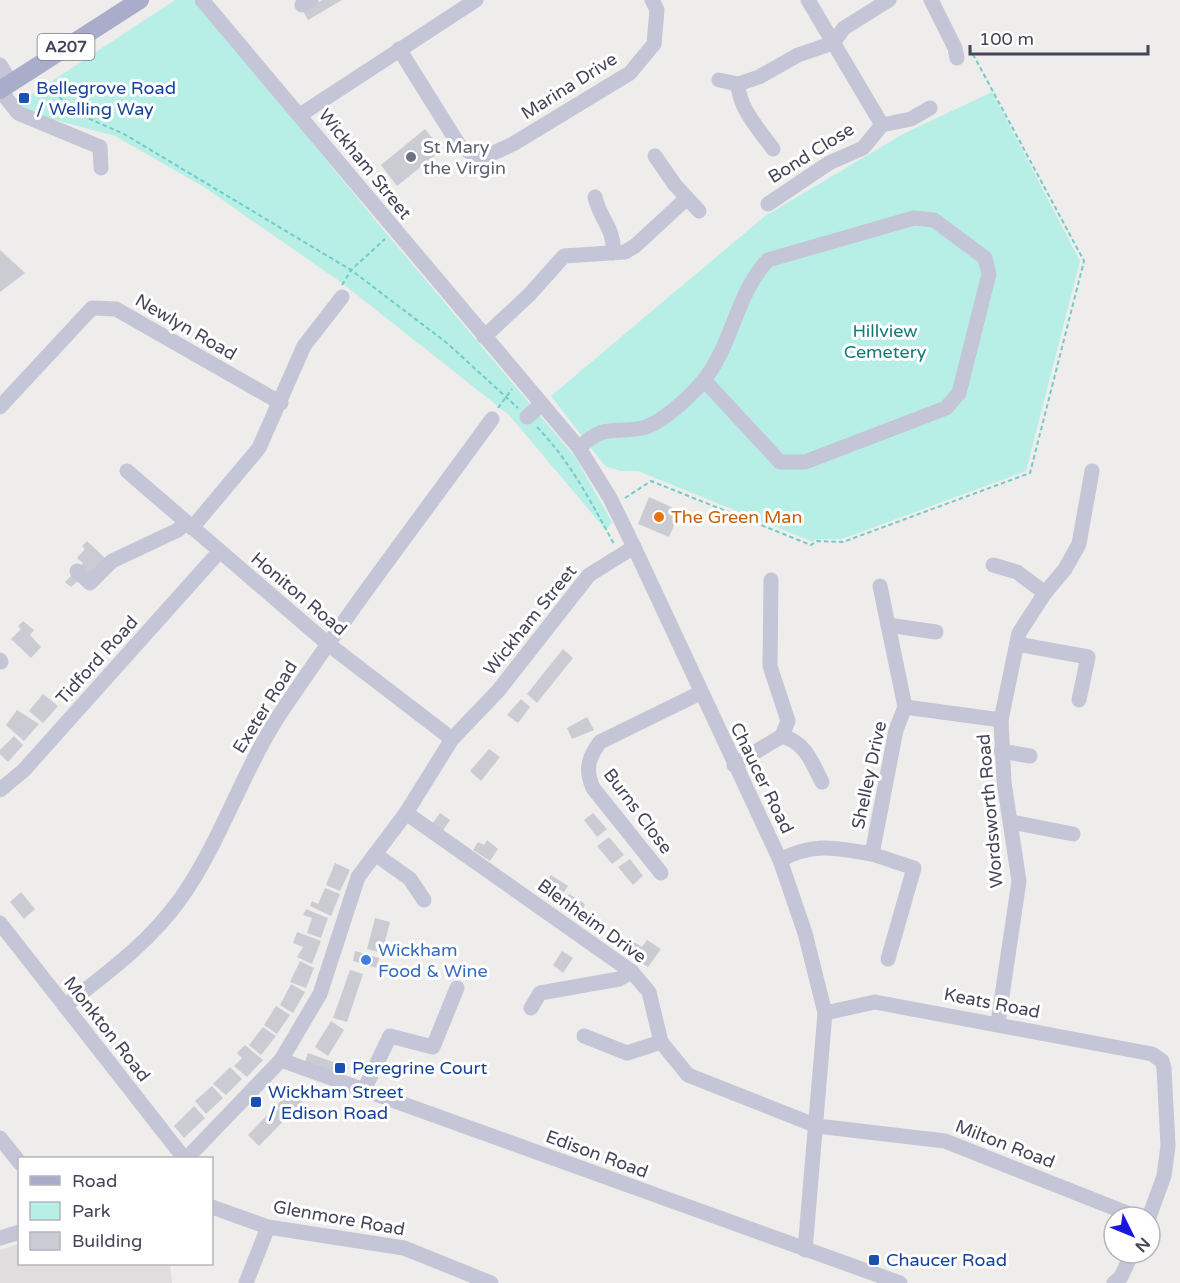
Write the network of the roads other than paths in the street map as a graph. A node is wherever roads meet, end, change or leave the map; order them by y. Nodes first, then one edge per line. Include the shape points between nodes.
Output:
1 (140, 0) edge
2 (202, 0) edge
3 (476, 0) edge
4 (652, 0) edge
5 (808, 0) edge
6 (889, 0) edge
7 (931, 0) edge
8 (833, 43) junction
9 (399, 49) junction
10 (957, 58) dead end
11 (0, 65) edge
12 (719, 80) dead end
13 (738, 84) junction
14 (6, 86) edge
15 (930, 108) dead end
16 (300, 115) junction
17 (882, 125) junction
18 (773, 149) dead end
19 (655, 156) dead end
20 (101, 168) dead end
21 (595, 197) dead end
22 (687, 198) junction
23 (768, 204) dead end
24 (699, 211) dead end
25 (613, 253) junction
26 (342, 297) road end
27 (484, 337) junction
28 (704, 380) junction
29 (281, 403) junction
30 (542, 404) junction
31 (0, 407) edge
32 (496, 412) road end
33 (527, 417) road end
34 (579, 448) junction
35 (127, 471) dead end
36 (1092, 471) dead end
37 (188, 525) junction
38 (634, 547) junction
39 (219, 552) junction
40 (993, 565) dead end
41 (77, 572) dead end
42 (771, 580) dead end
43 (880, 586) dead end
44 (1045, 593) junction
45 (888, 626) junction
46 (936, 632) dead end
47 (328, 644) junction
48 (1017, 644) junction
49 (700, 693) junction
50 (1079, 700) dead end
51 (905, 707) junction
52 (1001, 720) junction
53 (782, 736) junction
54 (452, 739) junction
55 (1001, 751) junction
56 (1030, 756) dead end
57 (734, 765) junction
58 (822, 782) dead end
59 (0, 790) edge
60 (406, 813) junction
61 (1011, 822) junction
62 (1073, 834) dead end
63 (375, 854) junction
64 (872, 854) junction
65 (780, 860) junction
66 (660, 873) dead end
67 (424, 900) dead end
68 (0, 923) edge
69 (888, 959) dead end
70 (632, 972) junction
71 (457, 988) dead end
72 (65, 1006) junction
73 (531, 1008) dead end
74 (825, 1013) junction
75 (998, 1023) junction
76 (584, 1036) dead end
77 (661, 1042) junction
78 (280, 1060) junction
79 (364, 1090) junction
80 (817, 1126) junction
81 (0, 1138) edge
82 (184, 1157) edge
83 (186, 1157) edge
84 (18, 1160) edge
85 (1107, 1205) edge
86 (1153, 1205) edge
87 (213, 1207) edge
88 (268, 1227) junction
89 (18, 1233) edge
90 (0, 1238) edge
91 (805, 1250) junction
92 (1125, 1265) edge
93 (246, 1283) edge
94 (491, 1283) edge
95 (900, 1283) edge
96 (1114, 1283) edge

1 - 14 main road, A207
2 - 16 street, Wickham Street
3 - 9 street
4 - 9 street, Marina Drive via 657,10 654,44 630,72 489,155 473,154 459,145
5 - 8 street, Bond Close
6 - 8 street via 844,28
7 - 10 street
8 - 13 street
8 - 17 street, Bond Close
9 - 16 street
11 - 14 street
12 - 13 street
13 - 18 street via 747,113
14 - 20 street via 18,113 100,147
15 - 17 street via 911,119
16 - 27 street, Wickham Street
17 - 23 street, Bond Close via 863,148 829,163
19 - 22 street
21 - 25 street via 611,230
22 - 24 street
22 - 25 street via 635,246
25 - 27 street via 564,256
26 - 29 street via 304,346
27 - 30 street, Wickham Street
28 - 28 street via 780,462 805,462 946,408 959,393 990,274 986,258 934,220 914,218 768,260 754,274
28 - 34 street via 671,412 643,428 608,429
29 - 31 street, Newlyn Road via 116,309 92,308
29 - 37 street via 260,448
30 - 33 street
30 - 34 street, Wickham Street
32 - 47 street, Exeter Road
34 - 38 street, Wickham Street
35 - 37 street, Honiton Road
36 - 44 street, Wordsworth Road via 1079,544 1065,570
37 - 39 street, Honiton Road
37 - 41 street via 112,561 90,583
38 - 49 street, Chaucer Road
38 - 54 street, Wickham Street via 589,575 498,691
39 - 47 street, Honiton Road
39 - 59 street, Tidford Road via 24,770
40 - 44 street via 1017,572
42 - 53 street via 770,666 788,721
43 - 45 street
44 - 48 street, Wordsworth Road via 1019,633
45 - 46 street
45 - 51 street
47 - 54 street, Honiton Road
47 - 72 street, Exeter Road via 278,717 182,897 157,929 127,957
48 - 50 street via 1088,657
48 - 52 street, Wordsworth Road
49 - 57 street, Chaucer Road
49 - 66 street, Burns Close via 600,742 590,755 587,774 593,788
51 - 52 street, Shelley Drive
51 - 64 street, Shelley Drive via 896,730
52 - 55 street, Wordsworth Road
53 - 57 street
53 - 58 street via 796,740 803,748
54 - 60 street, Wickham Street
55 - 56 street
55 - 61 street, Wordsworth Road
57 - 65 street, Chaucer Road
60 - 63 street, Wickham Street
60 - 70 street, Blenheim Drive
61 - 62 street
61 - 75 street, Wordsworth Road via 1019,881
63 - 67 street via 410,879
63 - 78 street, Wickham Street via 358,877 320,994
64 - 65 street, Shelley Drive via 807,848
64 - 69 street via 914,868
65 - 74 street, Chaucer Road via 805,933
68 - 72 street, Monkton Road
70 - 73 street via 619,979 540,993
70 - 77 street, Blenheim Drive via 649,992
71 - 79 street via 433,1047 390,1036
72 - 82 street, Monkton Road
74 - 75 street, Keats Road via 875,1002
74 - 80 street, Chaucer Road
75 - 86 street, Keats Road via 1152,1054 1162,1061 1168,1146 1164,1176
76 - 77 street via 627,1053
77 - 80 street, Blenheim Drive via 688,1075
78 - 79 street, Edison Road
78 - 83 street, Wickham Street
79 - 91 street, Edison Road
80 - 85 street, Milton Road via 945,1141
80 - 91 street, Chaucer Road
81 - 84 street
87 - 88 street, Glenmore Road
88 - 93 street
88 - 94 street, Glenmore Road via 404,1248
89 - 90 street
91 - 95 street, Edison Road
92 - 96 street

